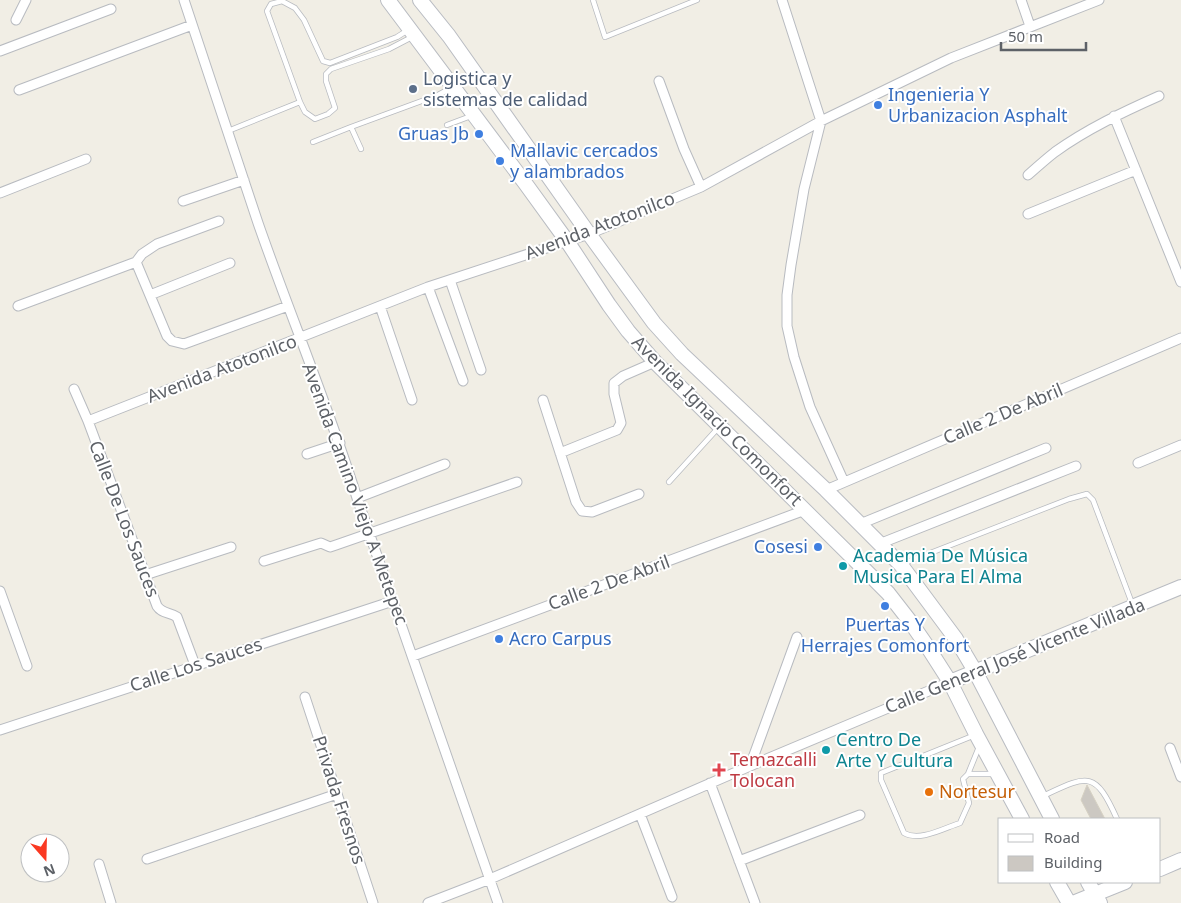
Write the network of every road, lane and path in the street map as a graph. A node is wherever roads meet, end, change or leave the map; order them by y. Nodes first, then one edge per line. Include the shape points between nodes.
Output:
1 (26, 0) edge
2 (184, 0) edge
3 (388, 0) edge
4 (420, 0) edge
5 (593, 0) edge
6 (697, 0) edge
7 (784, 0) edge
8 (1021, 0) edge
9 (1099, 0) edge
10 (111, 10) dead end
11 (16, 20) dead end
12 (192, 25) junction
13 (1030, 26) junction
14 (412, 32) junction
15 (0, 51) edge
16 (659, 81) dead end
17 (454, 87) junction
18 (19, 90) dead end
19 (1159, 96) dead end
20 (300, 102) junction
21 (475, 114) junction
22 (1114, 116) junction
23 (821, 121) junction
24 (447, 125) dead end
25 (351, 128) junction
26 (228, 130) junction
27 (314, 142) dead end
28 (361, 149) dead end
29 (86, 159) dead end
30 (1136, 170) junction
31 (1028, 175) dead end
32 (244, 180) junction
33 (701, 187) junction
34 (0, 193) edge
35 (183, 201) dead end
36 (1028, 214) dead end
37 (219, 221) dead end
38 (589, 234) junction
39 (567, 242) junction
40 (136, 262) junction
41 (230, 263) dead end
42 (450, 280) junction
43 (1181, 282) edge
44 (428, 287) junction
45 (150, 295) junction
46 (18, 306) dead end
47 (288, 306) junction
48 (380, 306) junction
49 (1181, 338) edge
50 (300, 339) junction
51 (655, 362) junction
52 (481, 370) dead end
53 (462, 381) dead end
54 (74, 389) dead end
55 (412, 400) dead end
56 (543, 400) dead end
57 (88, 421) junction
58 (720, 426) junction
59 (340, 443) junction
60 (1181, 445) edge
61 (1046, 448) dead end
62 (560, 453) junction
63 (307, 454) dead end
64 (1138, 463) dead end
65 (445, 464) dead end
66 (1076, 466) dead end
67 (517, 482) dead end
68 (669, 482) dead end
69 (844, 482) junction
70 (826, 490) junction
71 (638, 494) dead end
72 (357, 498) junction
73 (805, 510) junction
74 (860, 524) junction
75 (370, 533) junction
76 (879, 544) junction
77 (231, 547) dead end
78 (264, 561) dead end
79 (901, 565) junction
80 (145, 575) junction
81 (1181, 587) edge
82 (0, 591) edge
83 (393, 601) junction
84 (1133, 607) junction
85 (797, 637) dead end
86 (413, 656) junction
87 (195, 665) junction
88 (27, 666) dead end
89 (975, 671) junction
90 (950, 682) junction
91 (305, 697) dead end
92 (0, 730) edge
93 (978, 739) junction
94 (1170, 748) dead end
95 (750, 766) junction
96 (968, 774) junction
97 (997, 774) junction
98 (1181, 777) edge
99 (710, 783) junction
100 (337, 794) junction
101 (1040, 798) junction
102 (640, 814) junction
103 (860, 815) dead end
104 (1021, 818) edge
105 (1051, 818) edge
106 (1117, 818) edge
107 (147, 860) dead end
108 (1181, 860) edge
109 (739, 861) junction
110 (98, 864) dead end
111 (1161, 869) edge
112 (490, 879) junction
113 (1058, 883) edge
114 (1122, 883) edge
115 (1094, 893) edge
116 (672, 897) dead end
117 (111, 903) edge
118 (373, 903) edge
119 (428, 903) edge
120 (498, 903) edge
121 (755, 903) edge
122 (1069, 903) edge
123 (1073, 903) edge

1 - 11 street
2 - 12 street, Avenida Camino Viejo A Metepec
3 - 14 main road, Avenida Ignacio Comonfort
4 - 38 main road, Avenida Ignacio Comonfort
5 - 6 lane via 606,37
7 - 23 street
8 - 13 street
9 - 13 street, Avenida Atotonilco
10 - 15 street
12 - 18 street
12 - 26 street, Avenida Camino Viejo A Metepec
13 - 23 street, Avenida Atotonilco via 951,58
14 - 17 main road, Avenida Ignacio Comonfort
14 - 20 lane via 389,48 331,69 326,74 326,81 335,108 328,114 315,119 305,112
14 - 20 lane via 330,63 324,61 295,8 282,1 271,4 267,11
16 - 33 street
17 - 21 main road, Avenida Ignacio Comonfort
17 - 25 lane
19 - 22 street
20 - 26 lane
21 - 24 lane
21 - 39 main road, Avenida Ignacio Comonfort
22 - 30 street
22 - 31 street via 1054,152
23 - 33 street, Avenida Atotonilco
23 - 69 street via 790,264 787,326 810,407
25 - 27 lane
25 - 28 lane
26 - 32 street, Avenida Camino Viejo A Metepec
29 - 34 street
30 - 36 street
30 - 43 street
32 - 35 street
32 - 47 street, Avenida Camino Viejo A Metepec
33 - 38 street, Avenida Atotonilco
37 - 40 street via 156,244
38 - 39 street, Avenida Atotonilco
38 - 70 main road, Avenida Ignacio Comonfort via 654,323 682,354
39 - 42 street, Avenida Atotonilco
39 - 51 main road, Avenida Ignacio Comonfort via 608,305
40 - 45 street
40 - 46 street
41 - 45 street
42 - 44 street, Avenida Atotonilco
42 - 52 street
44 - 48 street, Avenida Atotonilco
44 - 53 street
45 - 47 street via 167,336 177,344 194,341
47 - 50 street, Avenida Camino Viejo A Metepec
48 - 50 street, Avenida Atotonilco
48 - 55 street
49 - 69 street, Calle 2 De Abril
50 - 57 street, Avenida Atotonilco
50 - 59 street, Avenida Camino Viejo A Metepec
51 - 58 main road, Avenida Ignacio Comonfort
51 - 62 street via 614,383 621,423 617,430
54 - 57 street, Calle De Los Sauces
56 - 62 street
57 - 80 street, Calle De Los Sauces
58 - 68 lane
58 - 73 main road, Avenida Ignacio Comonfort
59 - 63 street
59 - 72 street, Avenida Camino Viejo A Metepec
60 - 64 street
61 - 74 street
62 - 71 street via 582,511 592,512
65 - 72 street
66 - 76 street
67 - 75 street
69 - 70 street, Calle 2 De Abril
70 - 74 main road, Avenida Ignacio Comonfort
72 - 75 street, Avenida Camino Viejo A Metepec
73 - 86 street, Calle 2 De Abril
73 - 90 main road, Avenida Ignacio Comonfort via 888,594
74 - 76 main road, Avenida Ignacio Comonfort
75 - 78 street via 333,546 318,544
75 - 83 street, Avenida Camino Viejo A Metepec
76 - 79 main road, Avenida Ignacio Comonfort
77 - 80 street
79 - 84 lane via 1087,494 1093,500
79 - 89 main road, Avenida Ignacio Comonfort via 956,639
80 - 87 street, Calle De Los Sauces via 160,611 177,617
81 - 84 main road, Calle General José Vicente Villada
82 - 88 street
83 - 86 street, Avenida Camino Viejo A Metepec
83 - 87 street, Calle Los Sauces
84 - 89 main road, Calle General José Vicente Villada
85 - 95 street
86 - 112 street, Avenida Camino Viejo A Metepec
87 - 92 street, Calle Los Sauces
89 - 90 main road, Calle General José Vicente Villada
89 - 101 main road, Avenida Ignacio Comonfort
90 - 93 main road, Avenida Ignacio Comonfort
90 - 95 street, Calle General José Vicente Villada
91 - 100 street, Privada Fresnos
93 - 96 lane
93 - 96 lane via 888,769 881,773 881,780 904,833 920,836 960,823 969,803 963,779
93 - 97 main road, Avenida Ignacio Comonfort
94 - 98 street
95 - 99 street, Calle General José Vicente Villada
96 - 97 lane
97 - 104 main road, Avenida Ignacio Comonfort
99 - 102 street, Calle General José Vicente Villada
99 - 109 street
100 - 107 street
100 - 118 street, Privada Fresnos
101 - 105 main road, Avenida Ignacio Comonfort
101 - 106 lane via 1074,781 1087,780 1107,797
102 - 112 street, Calle General José Vicente Villada
102 - 116 street
103 - 109 street
108 - 111 main road
109 - 121 street
110 - 117 street
112 - 119 street, Calle General José Vicente Villada
112 - 120 street, Avenida Camino Viejo A Metepec
113 - 122 main road
114 - 115 main road
115 - 123 main road

